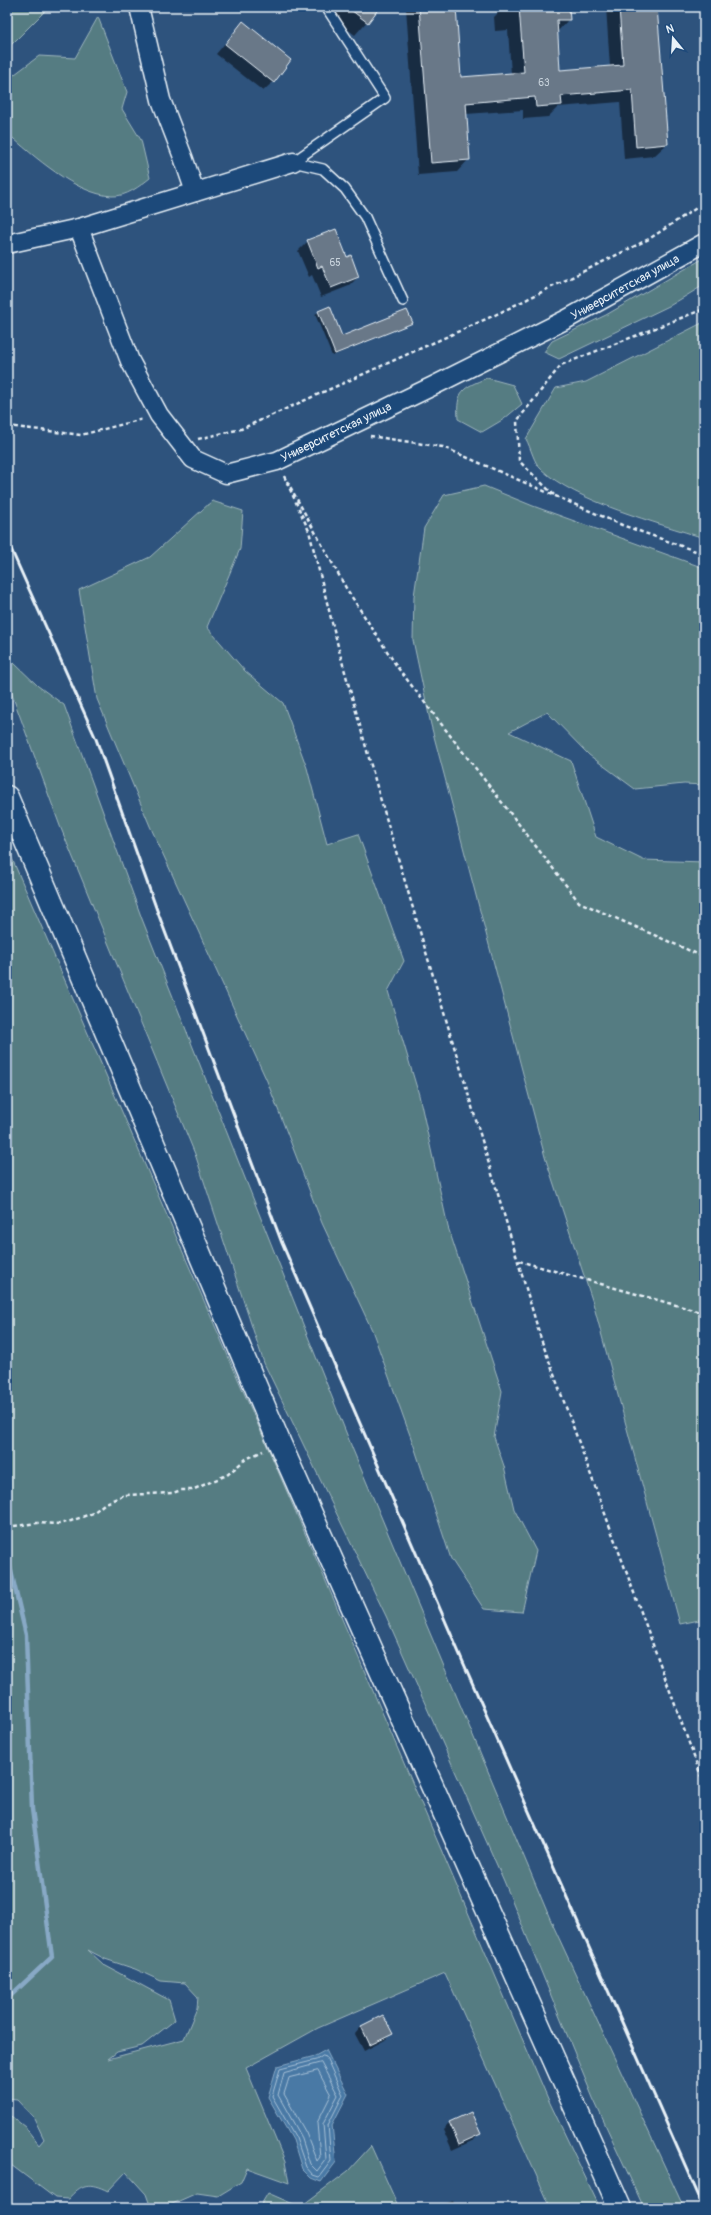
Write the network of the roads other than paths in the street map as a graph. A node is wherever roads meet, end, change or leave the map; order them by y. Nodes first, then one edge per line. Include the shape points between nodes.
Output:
1 (139, 7) edge
2 (326, 7) edge
3 (293, 162) junction
4 (195, 192) junction
5 (79, 228) junction
6 (704, 243) edge
7 (7, 244) edge
8 (403, 301) dead end
9 (7, 797) edge
10 (620, 2208) edge

1 - 4 street via 161,100
2 - 3 lane via 385,98
3 - 4 street
3 - 8 lane via 323,169 345,188 365,218
4 - 5 street
5 - 6 street, Университетская улица via 130,361 159,415 193,459 226,474 277,461 567,319
5 - 7 street
9 - 10 main road via 280,1444

